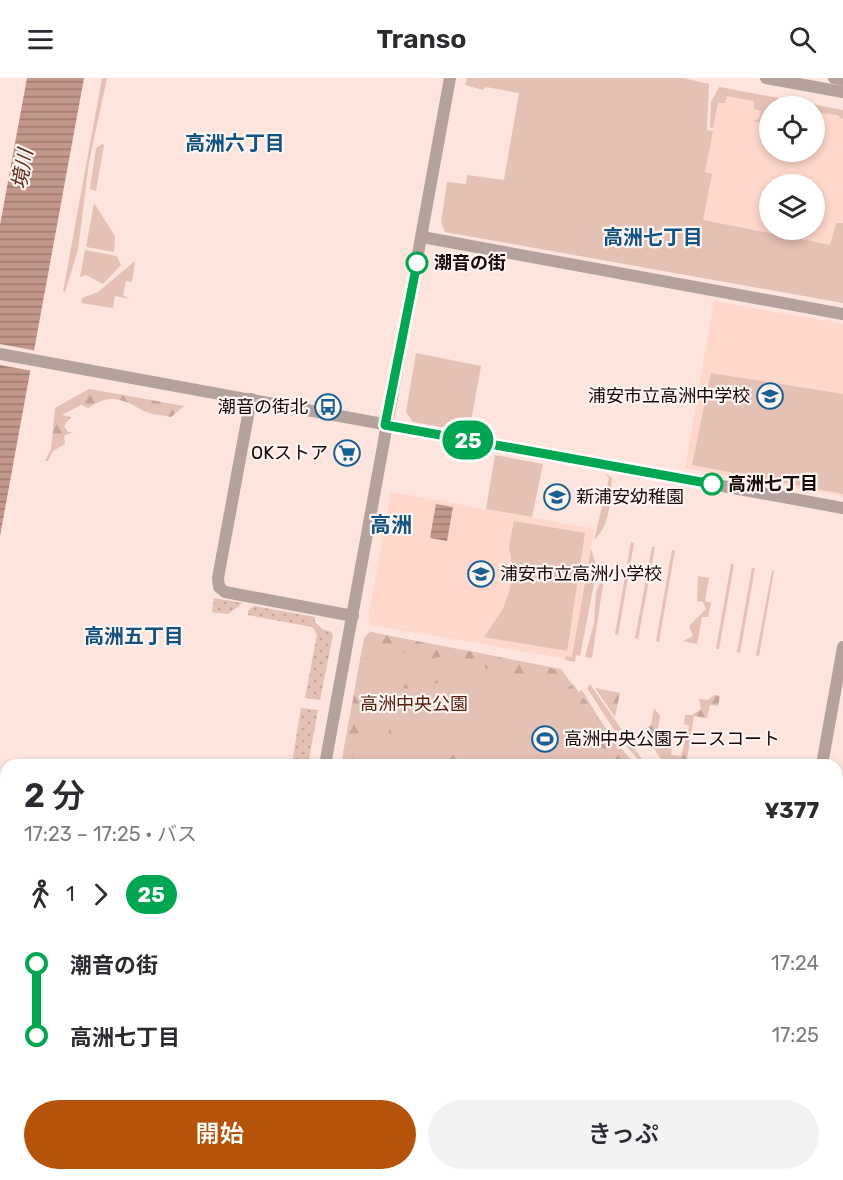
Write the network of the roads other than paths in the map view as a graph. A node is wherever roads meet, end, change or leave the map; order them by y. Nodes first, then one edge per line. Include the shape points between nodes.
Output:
1 (450, 78) edge
2 (766, 78) edge
3 (834, 78) edge
4 (843, 80) edge
5 (843, 92) edge
6 (422, 237) junction
7 (843, 314) edge
8 (0, 354) edge
9 (251, 399) junction
10 (385, 425) junction
11 (843, 508) edge
12 (352, 616) junction
13 (843, 647) edge
14 (326, 759) edge
15 (823, 759) edge

1 - 6 street
2 - 5 street
3 - 4 street
6 - 7 street
6 - 10 street
8 - 9 street
9 - 10 street
9 - 12 street via 219,587 225,592
10 - 11 street
10 - 12 street
12 - 14 street
13 - 15 street

